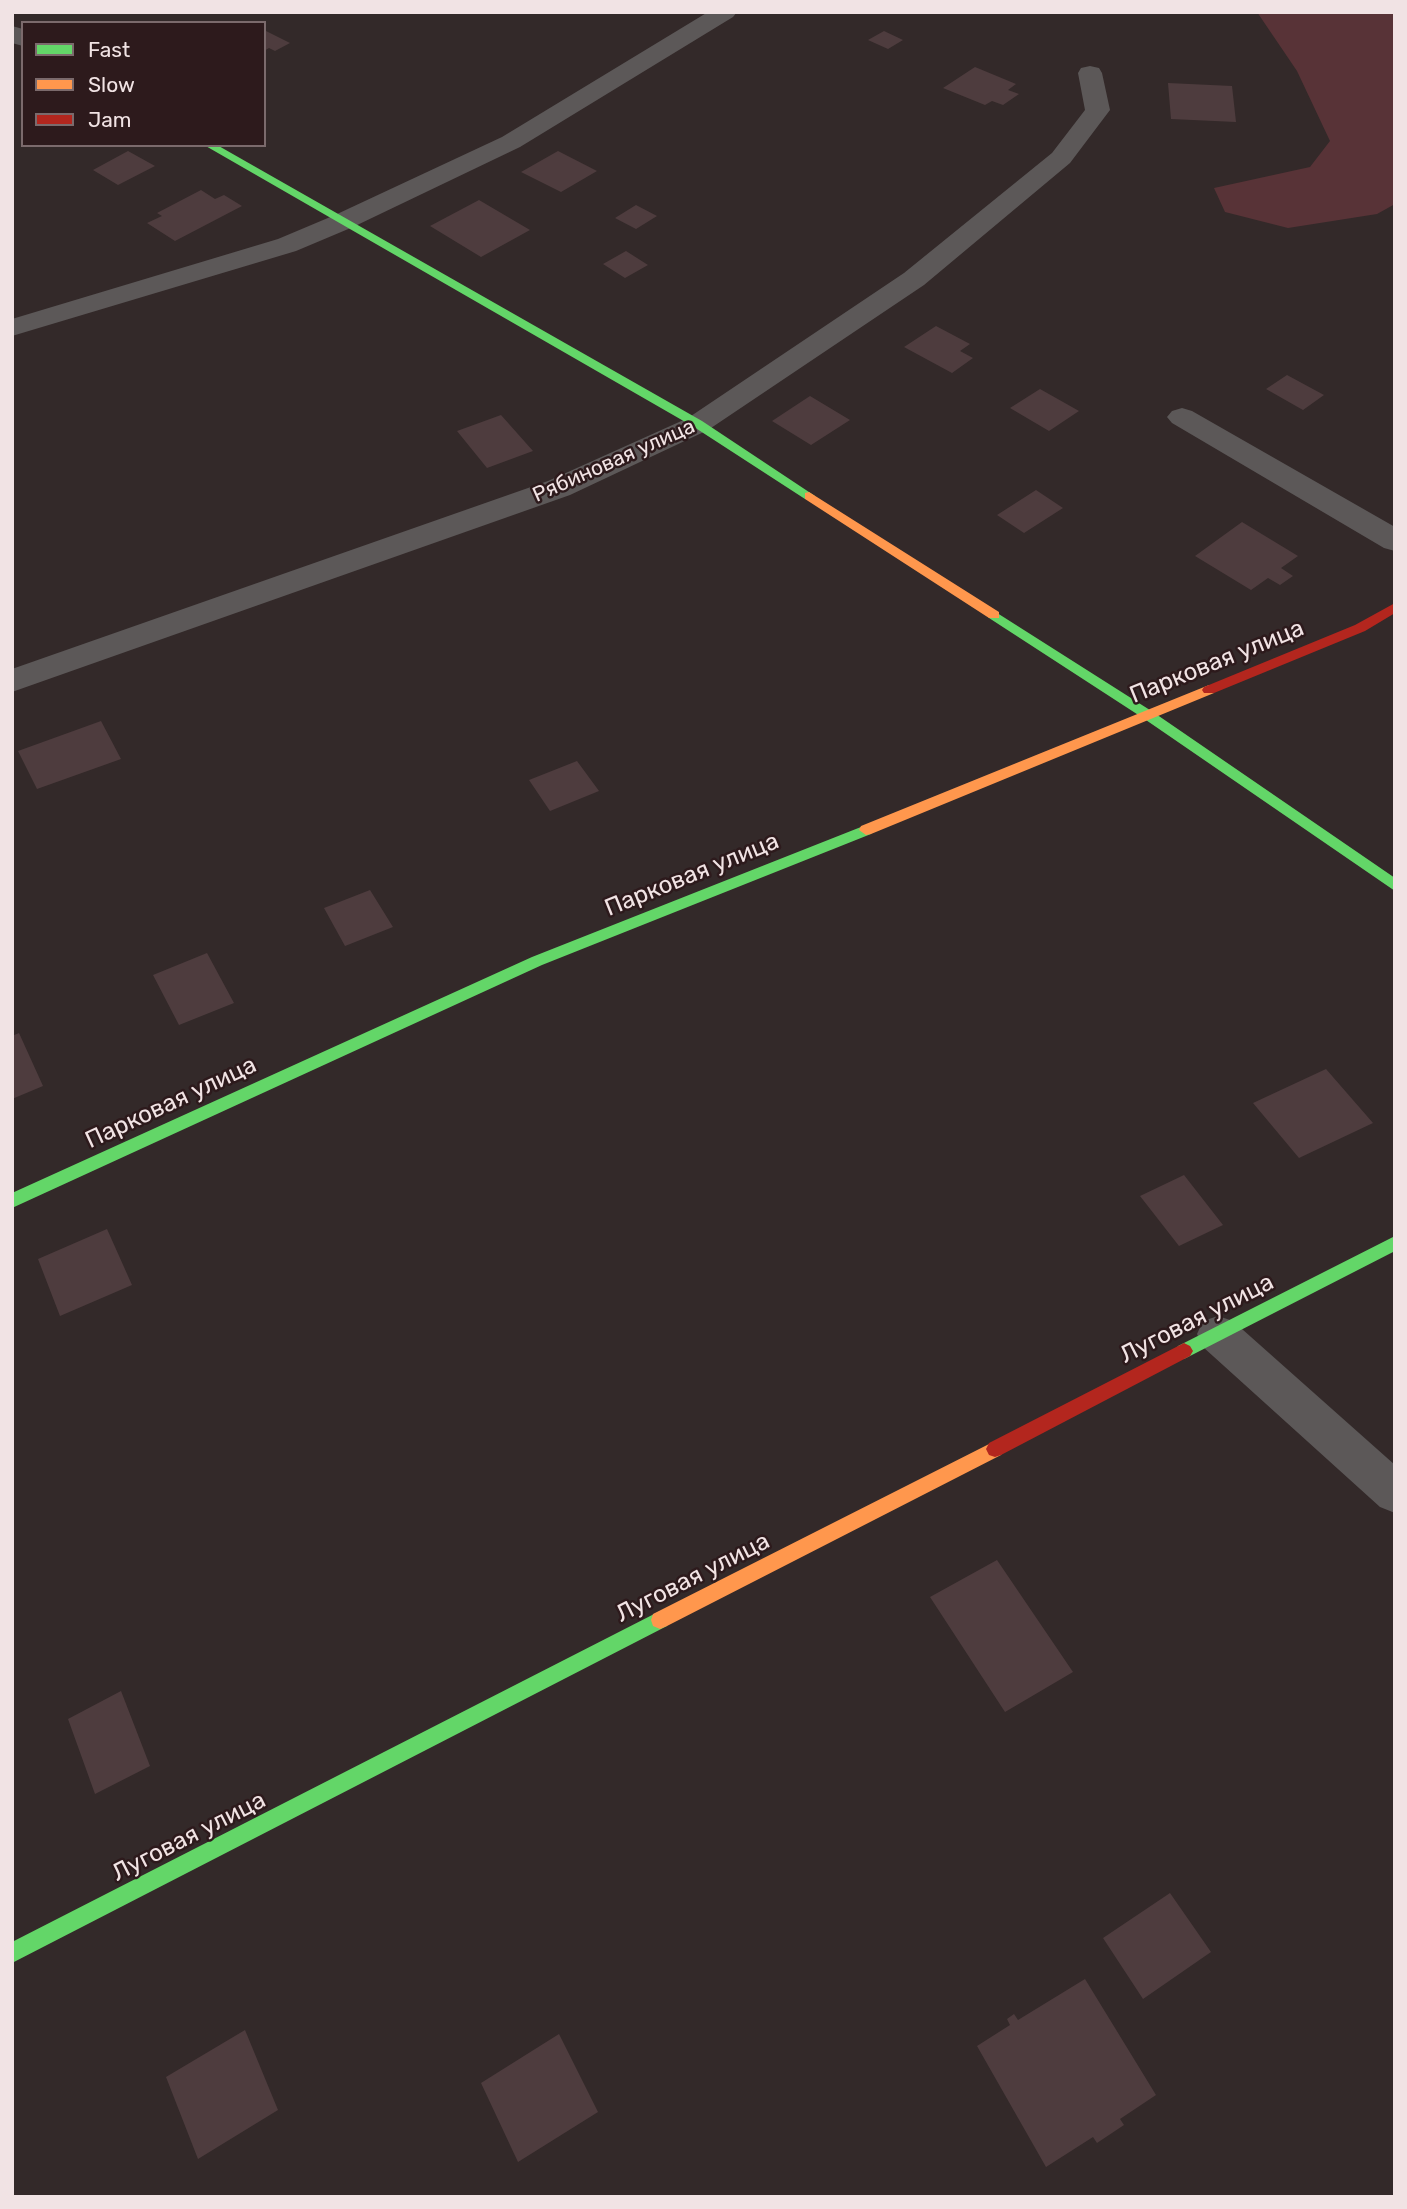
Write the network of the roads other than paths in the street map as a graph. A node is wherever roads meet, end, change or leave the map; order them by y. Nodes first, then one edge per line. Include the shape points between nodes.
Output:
1 (725, 12) edge
2 (1090, 73) dead end
3 (213, 147) edge
4 (344, 222) junction
5 (12, 328) edge
6 (1182, 417) dead end
7 (698, 424) junction
8 (1395, 541) edge
9 (1395, 607) edge
10 (12, 681) edge
11 (1148, 715) junction
12 (1395, 886) edge
13 (12, 1201) edge
14 (1395, 1242) edge
15 (1218, 1334) junction
16 (1395, 1493) edge
17 (12, 1954) edge

1 - 4 street via 511,142
2 - 7 street, Рябиновая улица via 1098,110 1061,158 914,279
3 - 4 street
4 - 5 street via 287,245
4 - 7 street
6 - 8 street
7 - 10 street, Рябиновая улица via 559,488
7 - 11 street
9 - 11 street, Парковая улица via 1360,628
11 - 12 street
11 - 13 street, Парковая улица via 537,961
14 - 15 street, Луговая улица
15 - 16 street
15 - 17 street, Луговая улица

